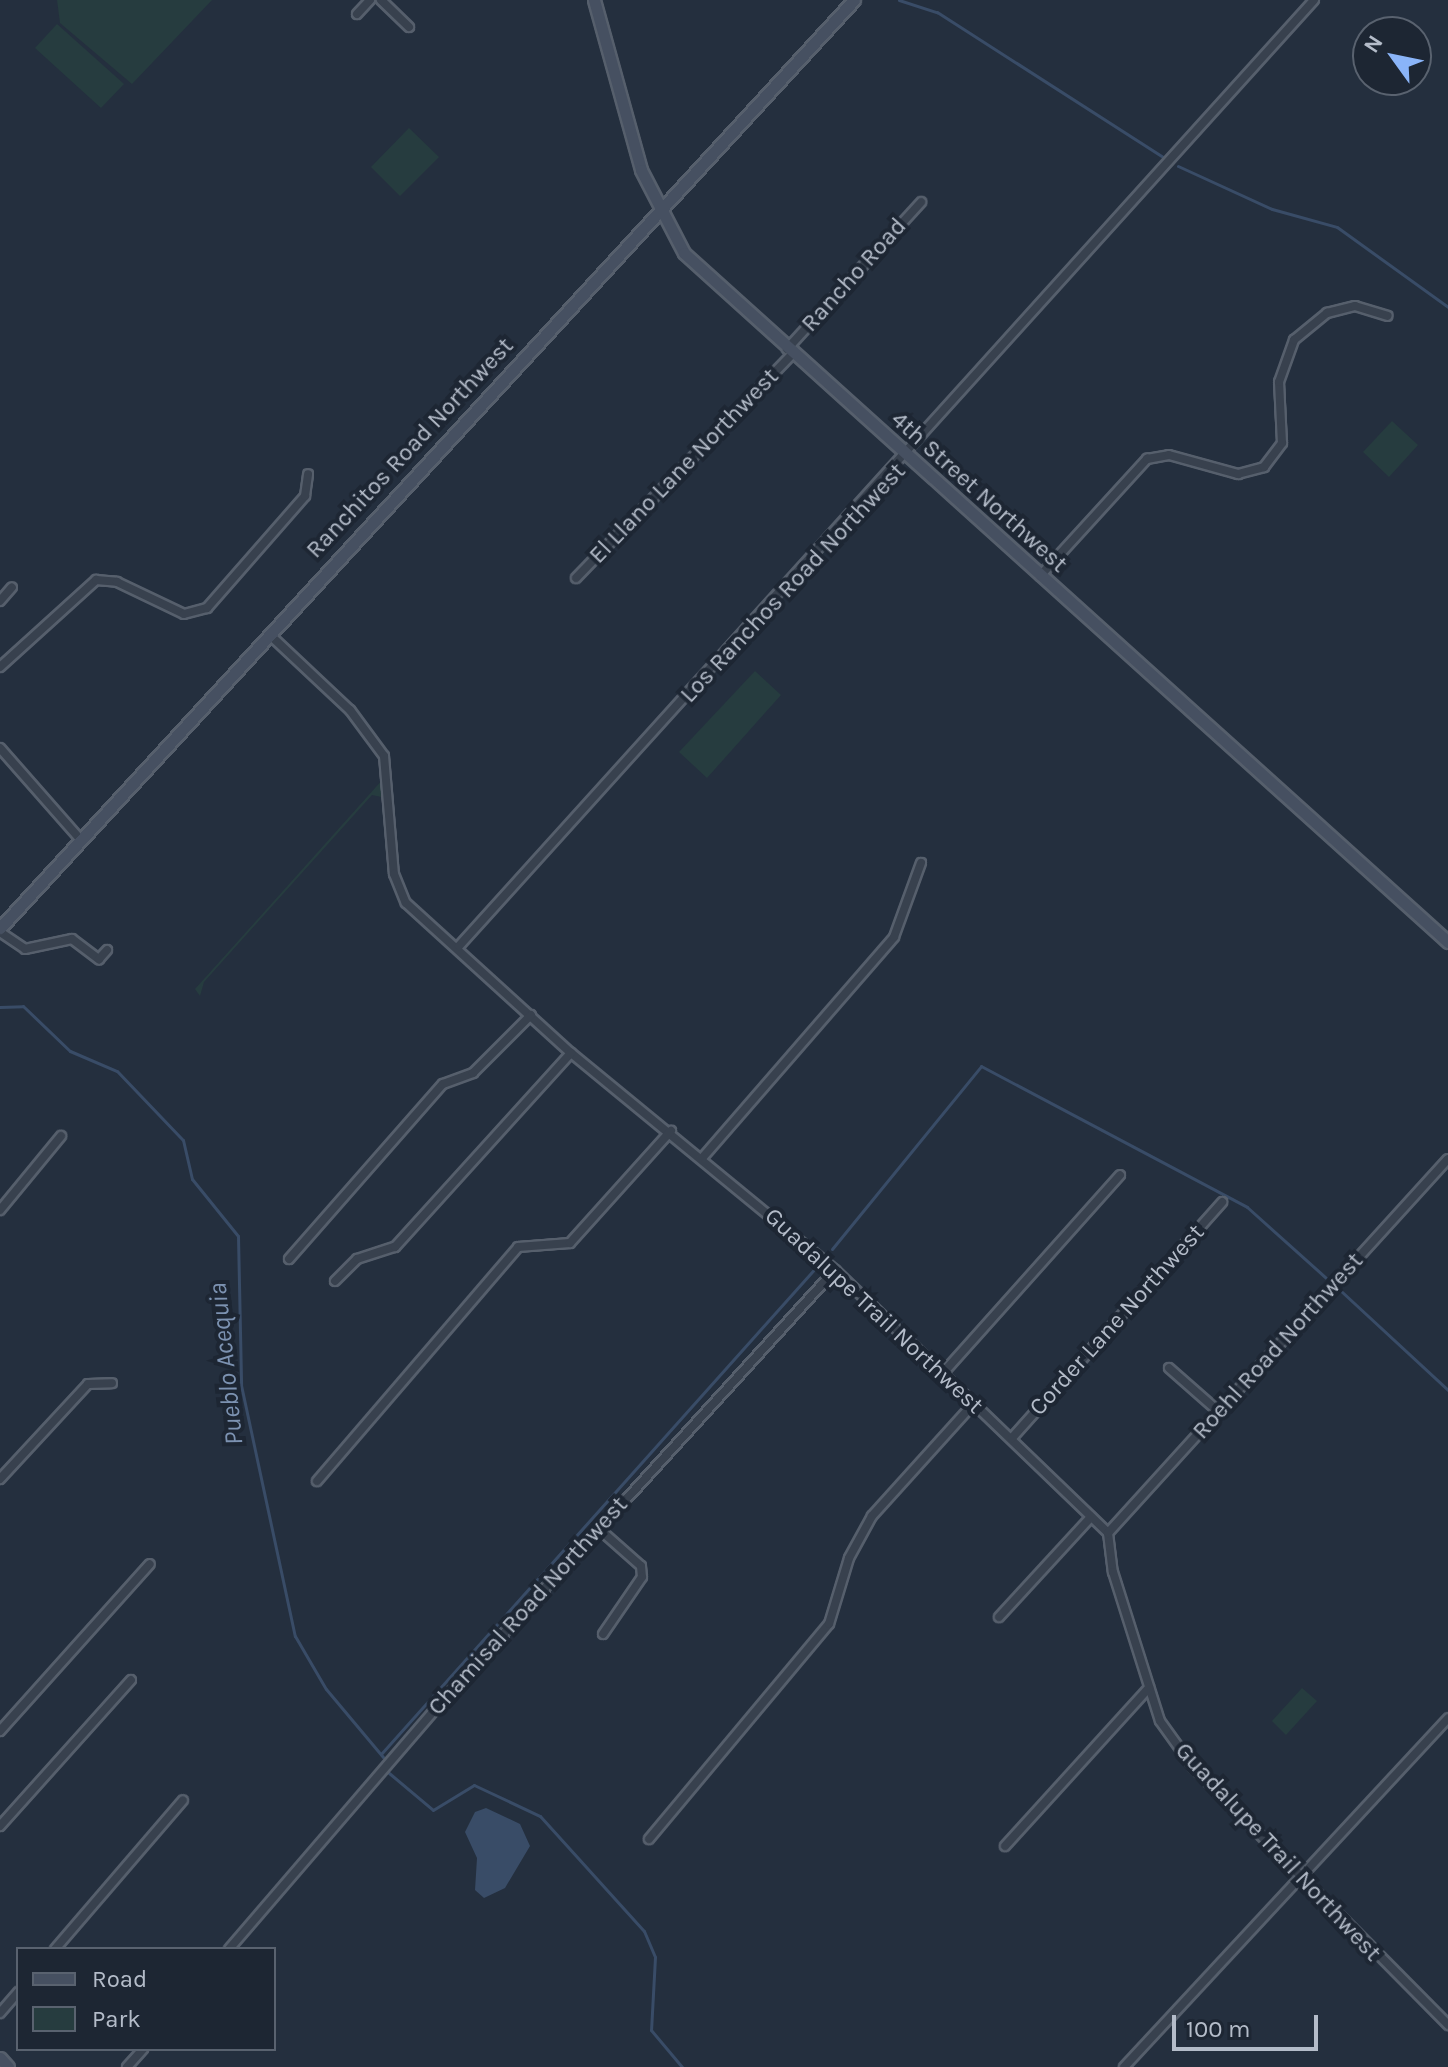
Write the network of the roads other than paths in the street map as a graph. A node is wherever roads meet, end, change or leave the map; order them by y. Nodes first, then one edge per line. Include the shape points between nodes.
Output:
1 (370, 0) edge
2 (381, 0) edge
3 (594, 0) edge
4 (854, 0) edge
5 (1314, 0) edge
6 (357, 14) dead end
7 (409, 27) dead end
8 (921, 202) dead end
9 (661, 217) junction
10 (1387, 316) dead end
11 (789, 352) junction
12 (908, 457) junction
13 (308, 474) dead end
14 (1040, 576) junction
15 (576, 578) dead end
16 (12, 587) dead end
17 (0, 601) edge
18 (270, 635) junction
19 (0, 667) edge
20 (0, 748) edge
21 (80, 839) junction
22 (921, 863) dead end
23 (0, 930) edge
24 (1448, 942) edge
25 (459, 946) junction
26 (107, 950) dead end
27 (531, 1015) junction
28 (571, 1053) junction
29 (671, 1131) junction
30 (61, 1136) dead end
31 (703, 1157) junction
32 (1448, 1159) edge
33 (1120, 1175) dead end
34 (1222, 1202) dead end
35 (0, 1210) edge
36 (289, 1259) dead end
37 (835, 1270) junction
38 (335, 1281) dead end
39 (1169, 1368) dead end
40 (944, 1372) junction
41 (112, 1383) dead end
42 (974, 1403) junction
43 (1219, 1412) junction
44 (1012, 1438) junction
45 (0, 1479) edge
46 (317, 1481) dead end
47 (1091, 1517) junction
48 (598, 1528) junction
49 (1108, 1533) junction
50 (150, 1564) dead end
51 (999, 1617) dead end
52 (603, 1634) dead end
53 (131, 1680) dead end
54 (1149, 1688) junction
55 (1448, 1718) edge
56 (0, 1731) edge
57 (183, 1800) dead end
58 (0, 1826) edge
59 (649, 1839) dead end
60 (1005, 1846) dead end
61 (1301, 1881) junction
62 (57, 1947) edge
63 (231, 1947) edge
64 (16, 1994) edge
65 (0, 2013) edge
66 (1448, 2025) edge
67 (141, 2051) edge
68 (0, 2058) edge
69 (8, 2067) edge
70 (127, 2067) edge
71 (1124, 2067) edge

1 - 6 street
2 - 7 street
3 - 9 main road, 4th Street Northwest
4 - 9 main road, Ranchitos Road Northwest
5 - 12 street, Los Ranchos Road Northwest
8 - 11 street, Rancho Road
9 - 11 main road, 4th Street Northwest via 684,253
9 - 18 main road, Ranchitos Road Northwest
10 - 14 street via 1355,306 1318,318 1294,340 1279,382 1282,443 1264,467 1238,474 1169,455 1147,459
11 - 12 main road, 4th Street Northwest
11 - 15 street, El Llano Lane Northwest
12 - 14 main road, 4th Street Northwest
12 - 25 street, Los Ranchos Road Northwest
13 - 19 street via 305,496 207,608 184,614 117,582 96,580
14 - 24 main road, 4th Street Northwest
16 - 17 street
18 - 21 main road, Ranchitos Road Northwest
18 - 25 street, Guadalupe Trail Northwest via 350,710 384,756 394,874 406,903
20 - 21 street
21 - 23 main road, Ranchitos Road Northwest
22 - 31 street via 894,937
23 - 26 street via 25,949 72,939 99,959
25 - 27 street, Guadalupe Trail Northwest
27 - 28 street, Guadalupe Trail Northwest
27 - 36 street via 473,1073 443,1084
28 - 29 street, Guadalupe Trail Northwest
28 - 38 street via 395,1247 357,1259
29 - 31 street, Guadalupe Trail Northwest
29 - 46 street via 570,1243 518,1247
30 - 35 street
31 - 37 street, Guadalupe Trail Northwest
32 - 43 street, Roehl Road Northwest
33 - 40 street
34 - 44 street, Corder Lane Northwest
37 - 40 street, Guadalupe Trail Northwest
37 - 48 street, Chamisal Road Northwest
39 - 43 street
40 - 42 street, Guadalupe Trail Northwest
41 - 45 street via 88,1384
42 - 44 street, Guadalupe Trail Northwest
42 - 59 street via 872,1516 849,1558 829,1624
43 - 49 street, Roehl Road Northwest
44 - 47 street, Guadalupe Trail Northwest
47 - 49 street, Guadalupe Trail Northwest
47 - 51 street
48 - 52 street via 641,1566 642,1577
48 - 63 street, Chamisal Road Northwest
49 - 54 street, Guadalupe Trail Northwest
50 - 56 street
53 - 58 street
54 - 60 street
54 - 61 street, Guadalupe Trail Northwest via 1160,1721 1193,1767
55 - 61 street
57 - 62 street
61 - 66 street, Guadalupe Trail Northwest
61 - 71 street
64 - 65 street
67 - 70 street
68 - 69 main road

